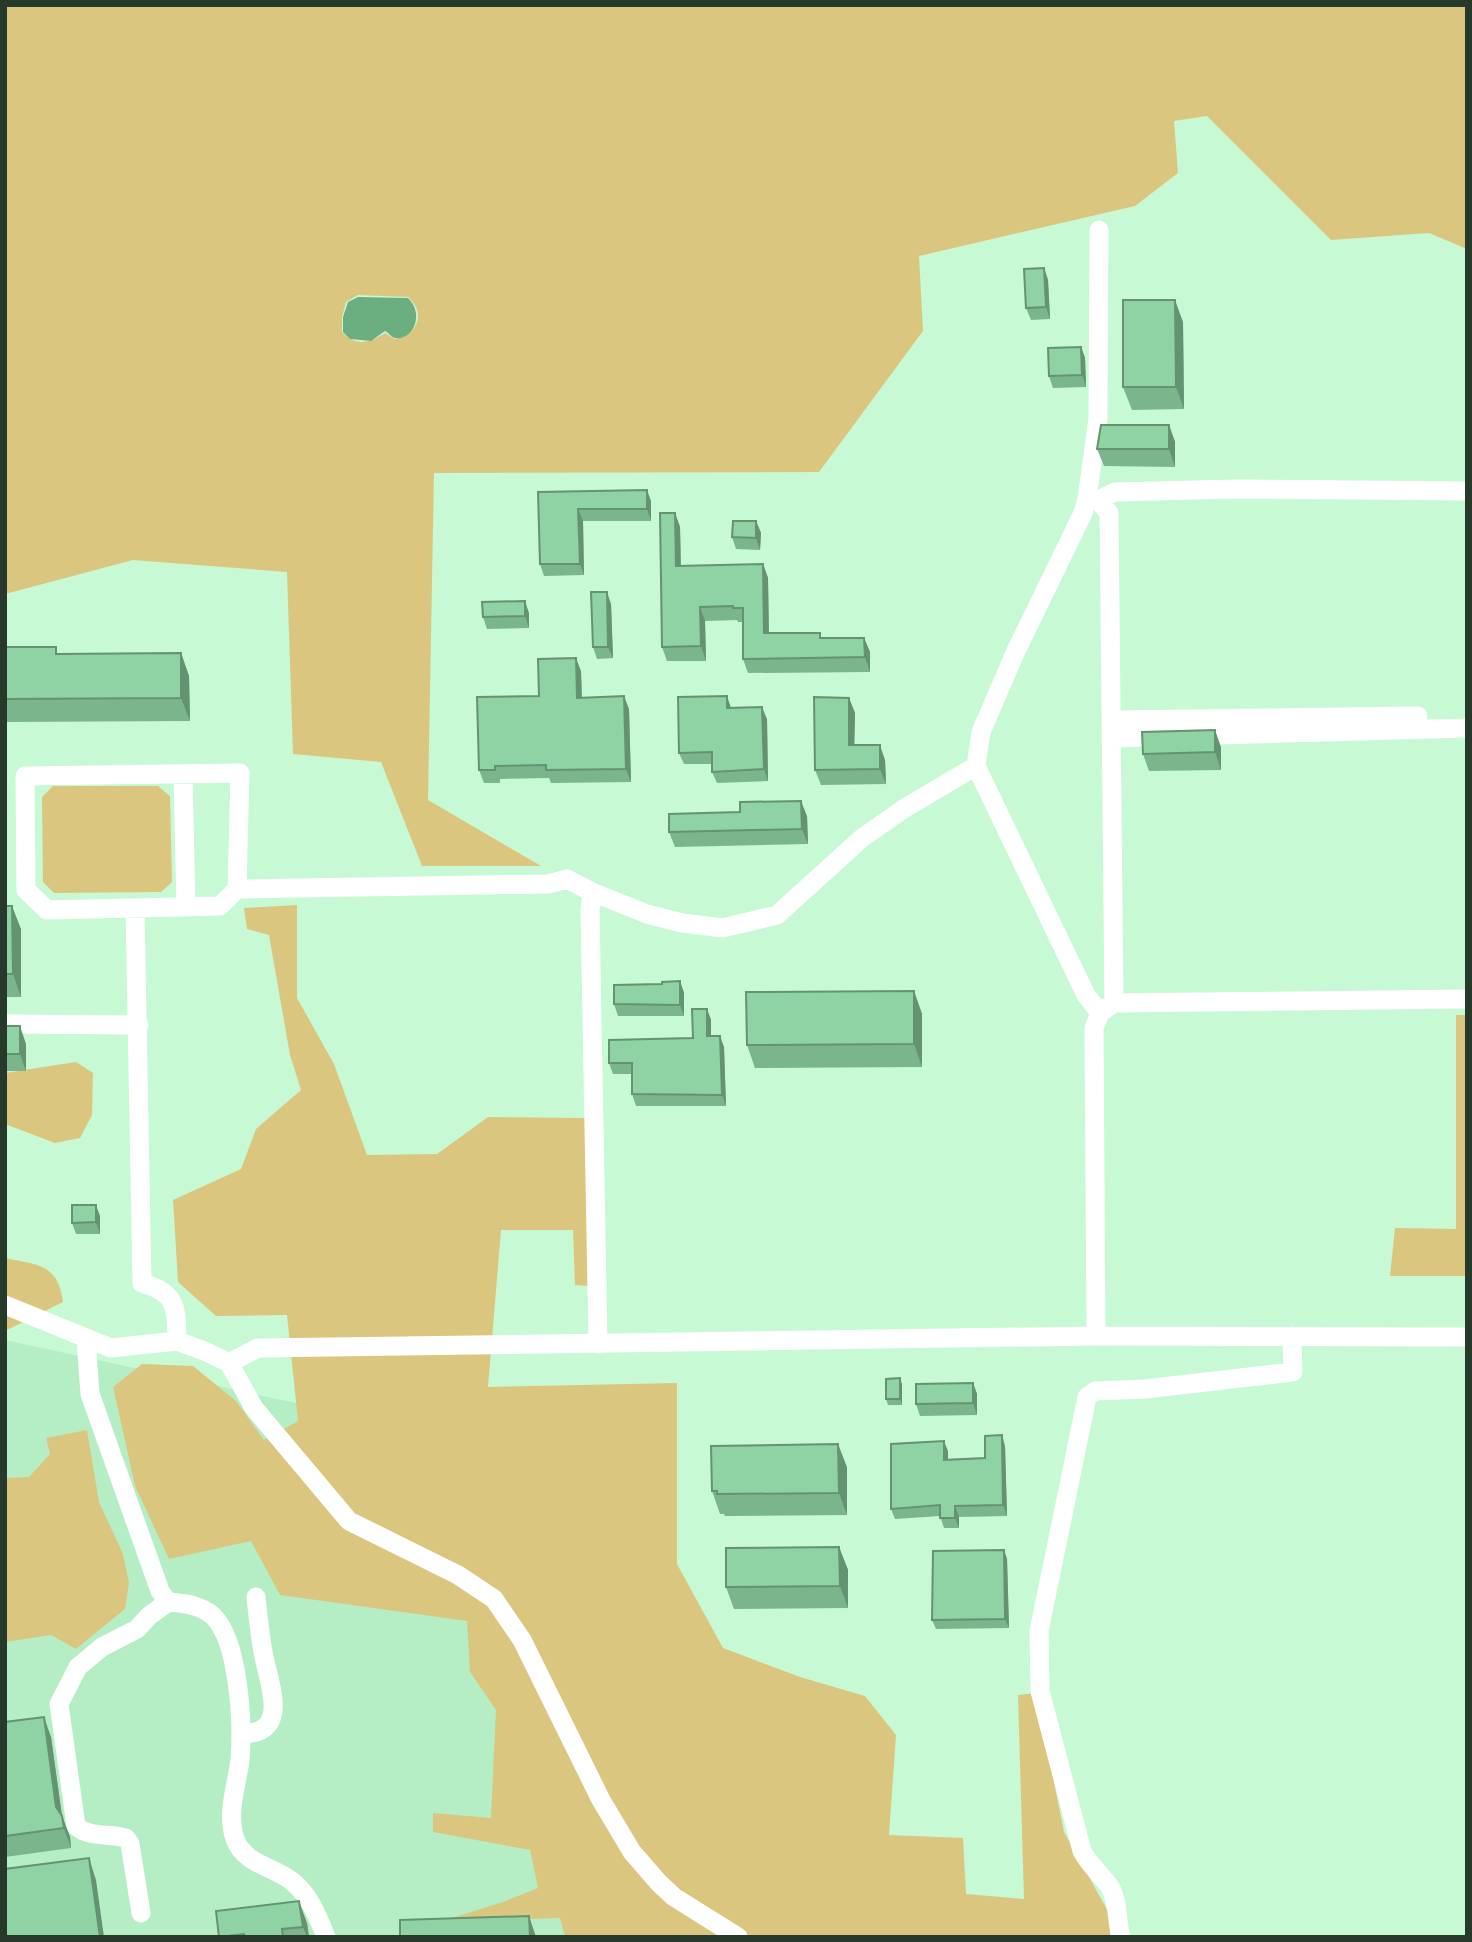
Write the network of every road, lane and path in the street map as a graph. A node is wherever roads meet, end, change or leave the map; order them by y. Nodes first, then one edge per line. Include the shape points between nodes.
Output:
1 (1099, 230) dead end
2 (1467, 491) edge
3 (1092, 500) junction
4 (1467, 715) edge
5 (1467, 728) edge
6 (1111, 729) junction
7 (976, 766) junction
8 (183, 774) junction
9 (237, 889) junction
10 (592, 892) junction
11 (186, 907) junction
12 (135, 908) junction
13 (1467, 999) edge
14 (1107, 1008) junction
15 (5, 1024) edge
16 (139, 1025) junction
17 (5, 1305) edge
18 (1096, 1336) junction
19 (1293, 1336) junction
20 (1467, 1337) edge
21 (86, 1339) junction
22 (177, 1341) junction
23 (598, 1344) junction
24 (229, 1363) junction
25 (256, 1597) dead end
26 (168, 1602) junction
27 (62, 1719) junction
28 (39, 1722) edge
29 (242, 1734) junction
30 (141, 1913) dead end
31 (326, 1937) edge
32 (738, 1937) edge
33 (1121, 1937) edge

1 - 3 street via 1098,418
2 - 3 street via 1209,489 1115,492
3 - 6 street via 1109,513
3 - 7 street via 1015,653 981,732
4 - 6 street
5 - 6 street
6 - 14 street
7 - 10 street via 862,838 777,915 723,928 682,923
7 - 14 street via 1086,995
8 - 9 street via 240,774
8 - 11 street
8 - 12 street via 25,776 26,890 47,910
9 - 10 street via 548,884 568,879
9 - 11 street via 220,906
10 - 23 street
11 - 12 street
12 - 16 street
13 - 14 street
14 - 18 street via 1094,1028
15 - 16 street
16 - 22 street via 142,1283 162,1288 176,1309
17 - 21 street
18 - 19 street
18 - 23 street
19 - 20 street
19 - 33 street via 1293,1373 1095,1391 1087,1397 1039,1631 1040,1691 1082,1851 1110,1887
21 - 22 street via 111,1348
21 - 26 street via 90,1394 150,1564
22 - 24 street
23 - 24 street via 258,1348
24 - 32 street via 254,1408 349,1521 458,1575 494,1599 522,1640 601,1800 632,1852 674,1897
25 - 29 street via 274,1710 259,1732
26 - 27 street via 137,1629 102,1647 78,1667 59,1704
26 - 29 street via 198,1607 223,1628 240,1701
27 - 28 street
27 - 30 street via 76,1826 89,1834 126,1838
29 - 31 street via 232,1808 235,1838 250,1860 281,1874 301,1890

